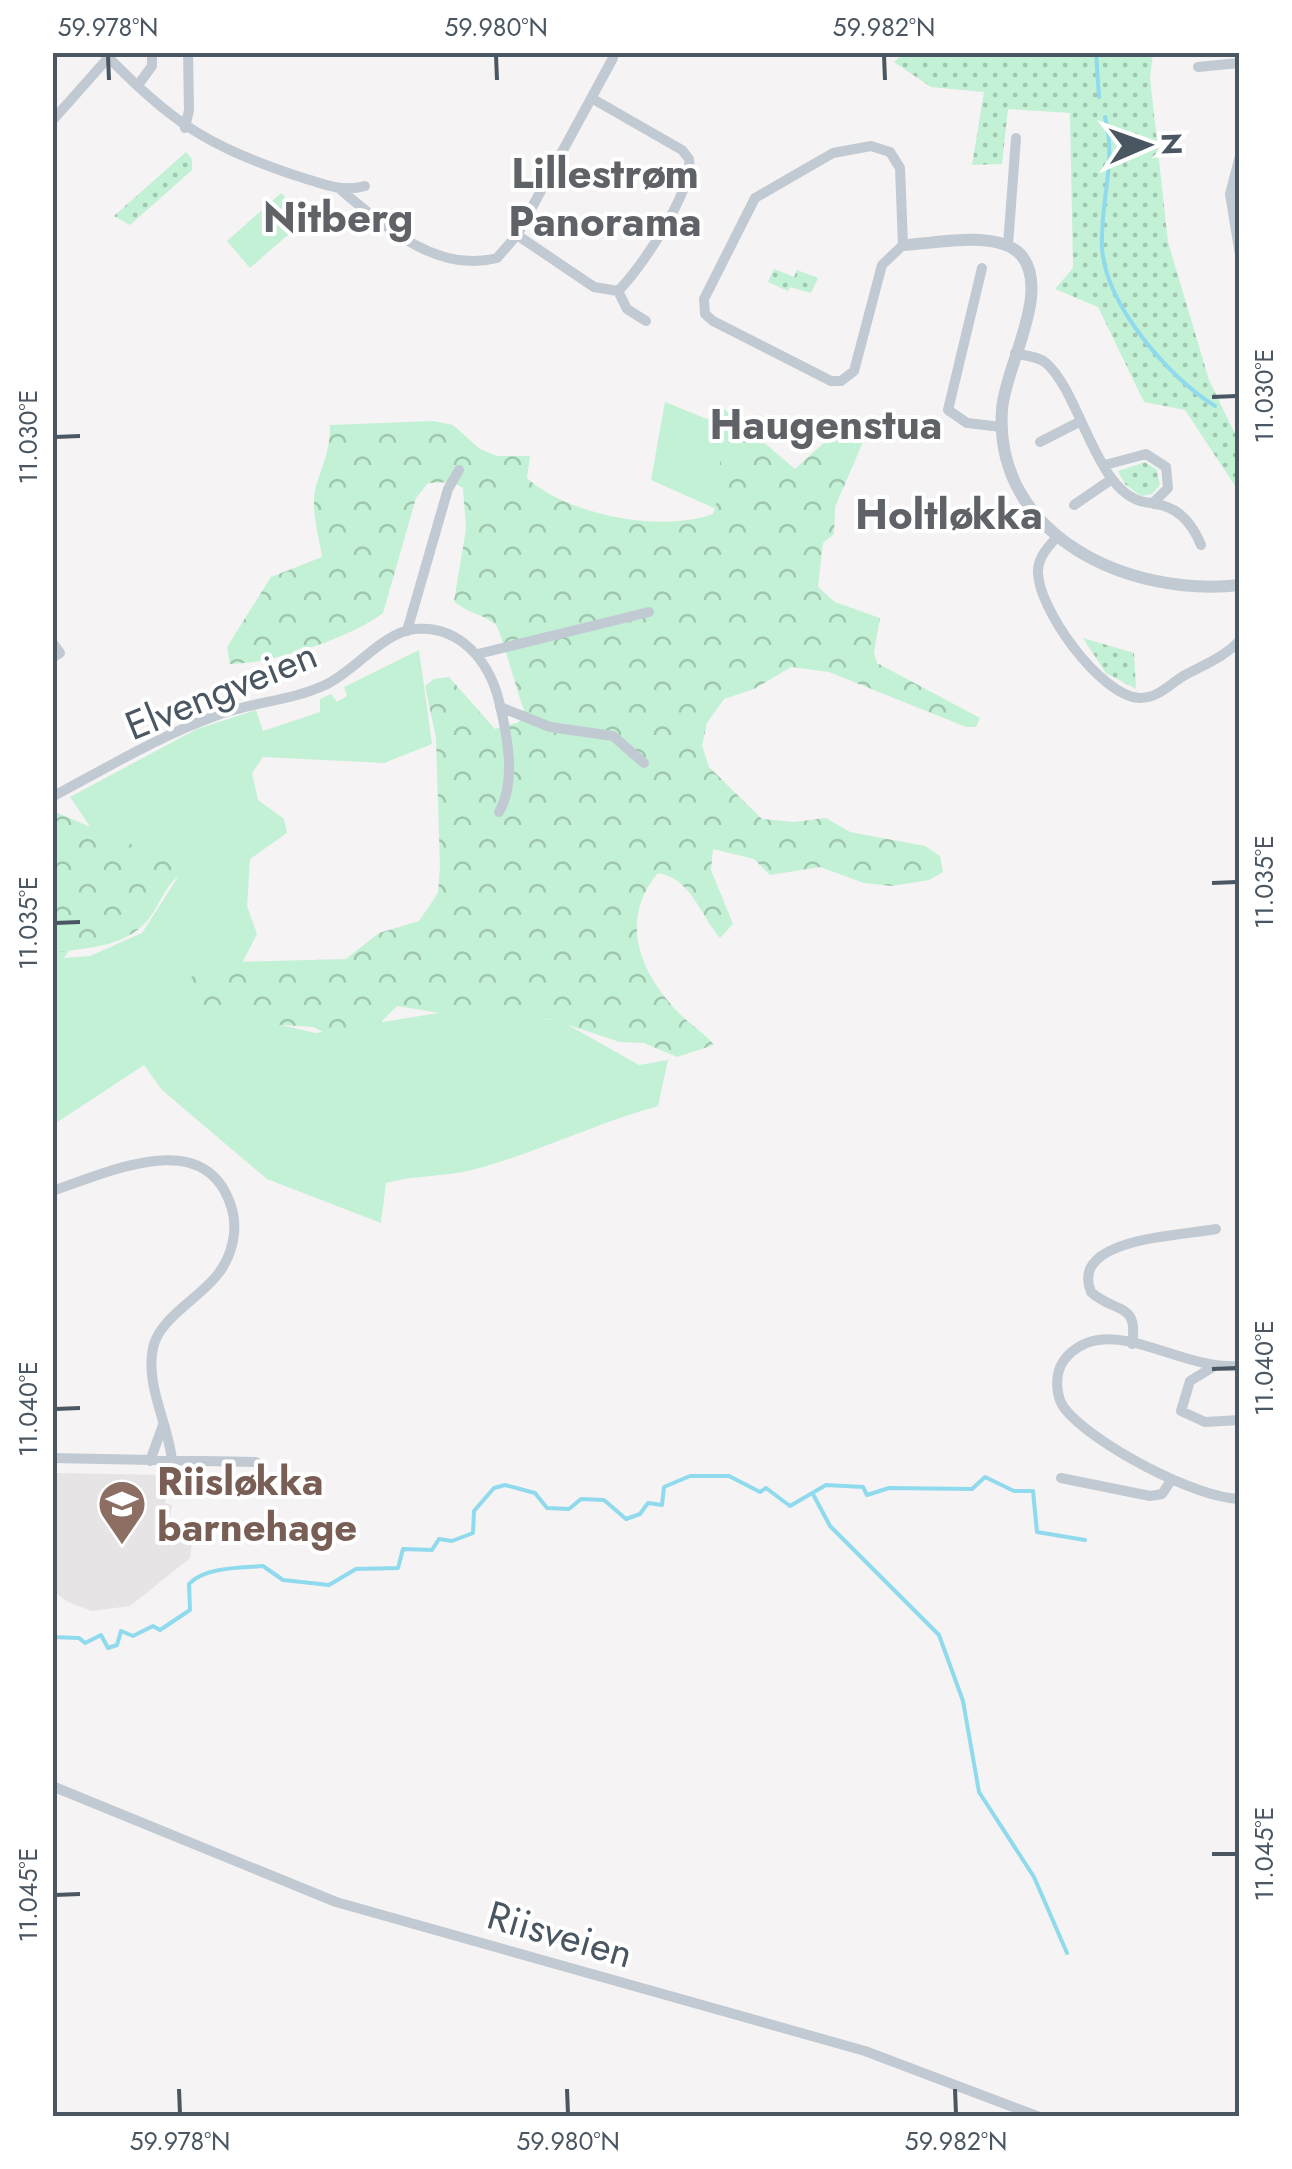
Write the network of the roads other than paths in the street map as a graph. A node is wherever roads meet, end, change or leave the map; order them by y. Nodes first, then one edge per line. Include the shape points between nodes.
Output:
1 (152, 52) edge
2 (188, 52) edge
3 (1237, 52) edge
4 (105, 55) edge
5 (613, 58) dead end
6 (1239, 63) edge
7 (1198, 67) dead end
8 (138, 85) junction
9 (593, 99) junction
10 (52, 121) edge
11 (184, 128) junction
12 (1016, 138) dead end
13 (1240, 156) edge
14 (365, 186) dead end
15 (341, 190) junction
16 (517, 235) junction
17 (902, 245) junction
18 (1008, 245) junction
19 (1240, 255) edge
20 (982, 268) dead end
21 (618, 291) junction
22 (646, 321) dead end
23 (1015, 354) junction
24 (1081, 421) junction
25 (1002, 427) junction
26 (1040, 442) dead end
27 (1106, 465) junction
28 (459, 470) dead end
29 (1112, 479) junction
30 (1153, 504) junction
31 (1074, 505) dead end
32 (1056, 536) junction
33 (1201, 545) dead end
34 (1240, 586) edge
35 (649, 612) dead end
36 (407, 631) junction
37 (1240, 640) edge
38 (52, 642) edge
39 (478, 654) junction
40 (52, 658) edge
41 (500, 707) junction
42 (644, 763) dead end
43 (52, 797) edge
44 (499, 812) dead end
45 (52, 1191) edge
46 (1216, 1229) dead end
47 (1132, 1344) junction
48 (1240, 1366) edge
49 (1213, 1367) junction
50 (1240, 1420) edge
51 (163, 1424) junction
52 (52, 1458) edge
53 (150, 1461) junction
54 (172, 1461) junction
55 (256, 1462) dead end
56 (1061, 1478) dead end
57 (1172, 1479) junction
58 (1240, 1499) edge
59 (52, 1786) edge
60 (1036, 2116) edge

1 - 8 street via 152,66
2 - 11 street via 190,110
3 - 6 street
4 - 8 street
4 - 10 street
5 - 9 street
6 - 7 street
8 - 11 street
9 - 16 street
9 - 21 street via 682,150 690,168 633,276
11 - 15 street via 240,157
12 - 18 street
13 - 19 street via 1230,194
14 - 15 street
15 - 16 street via 387,228 465,264 498,258
16 - 21 street via 594,287
17 - 17 street via 896,159 871,146 833,153 748,206 707,288 706,314 822,379 841,381 858,362 882,265
17 - 18 street
18 - 23 street via 1026,261 1034,284
20 - 25 street via 948,410 966,424
21 - 22 street via 627,309
23 - 24 street via 1046,363
23 - 25 street
24 - 26 street
24 - 27 street
25 - 32 street via 1016,482
27 - 29 street
27 - 30 street via 1137,454 1161,461 1168,488
28 - 36 street
29 - 30 street via 1135,502
29 - 31 street
30 - 33 street via 1186,519
32 - 34 street via 1100,564 1156,582
32 - 37 street via 1040,560 1042,588 1082,658 1112,690 1150,697
35 - 39 street
36 - 39 street via 450,636
36 - 43 street, Elvengveien via 331,682 200,722
38 - 40 street via 60,652
39 - 41 street
41 - 42 street via 550,727 613,736
41 - 44 street via 508,759
45 - 51 street via 160,1159 208,1170 224,1189 234,1224 231,1251 153,1348
46 - 47 street via 1115,1248 1098,1253 1088,1266 1091,1292 1127,1310 1134,1321
47 - 49 street
47 - 57 street via 1100,1339 1070,1353 1058,1394 1082,1426
48 - 49 street
49 - 50 street via 1190,1380 1182,1411 1205,1422
51 - 53 street
51 - 54 street
52 - 53 street
53 - 54 street
54 - 55 street
56 - 57 street via 1150,1496 1162,1494
57 - 58 street
59 - 60 street, Riisveien via 336,1902 879,2055

